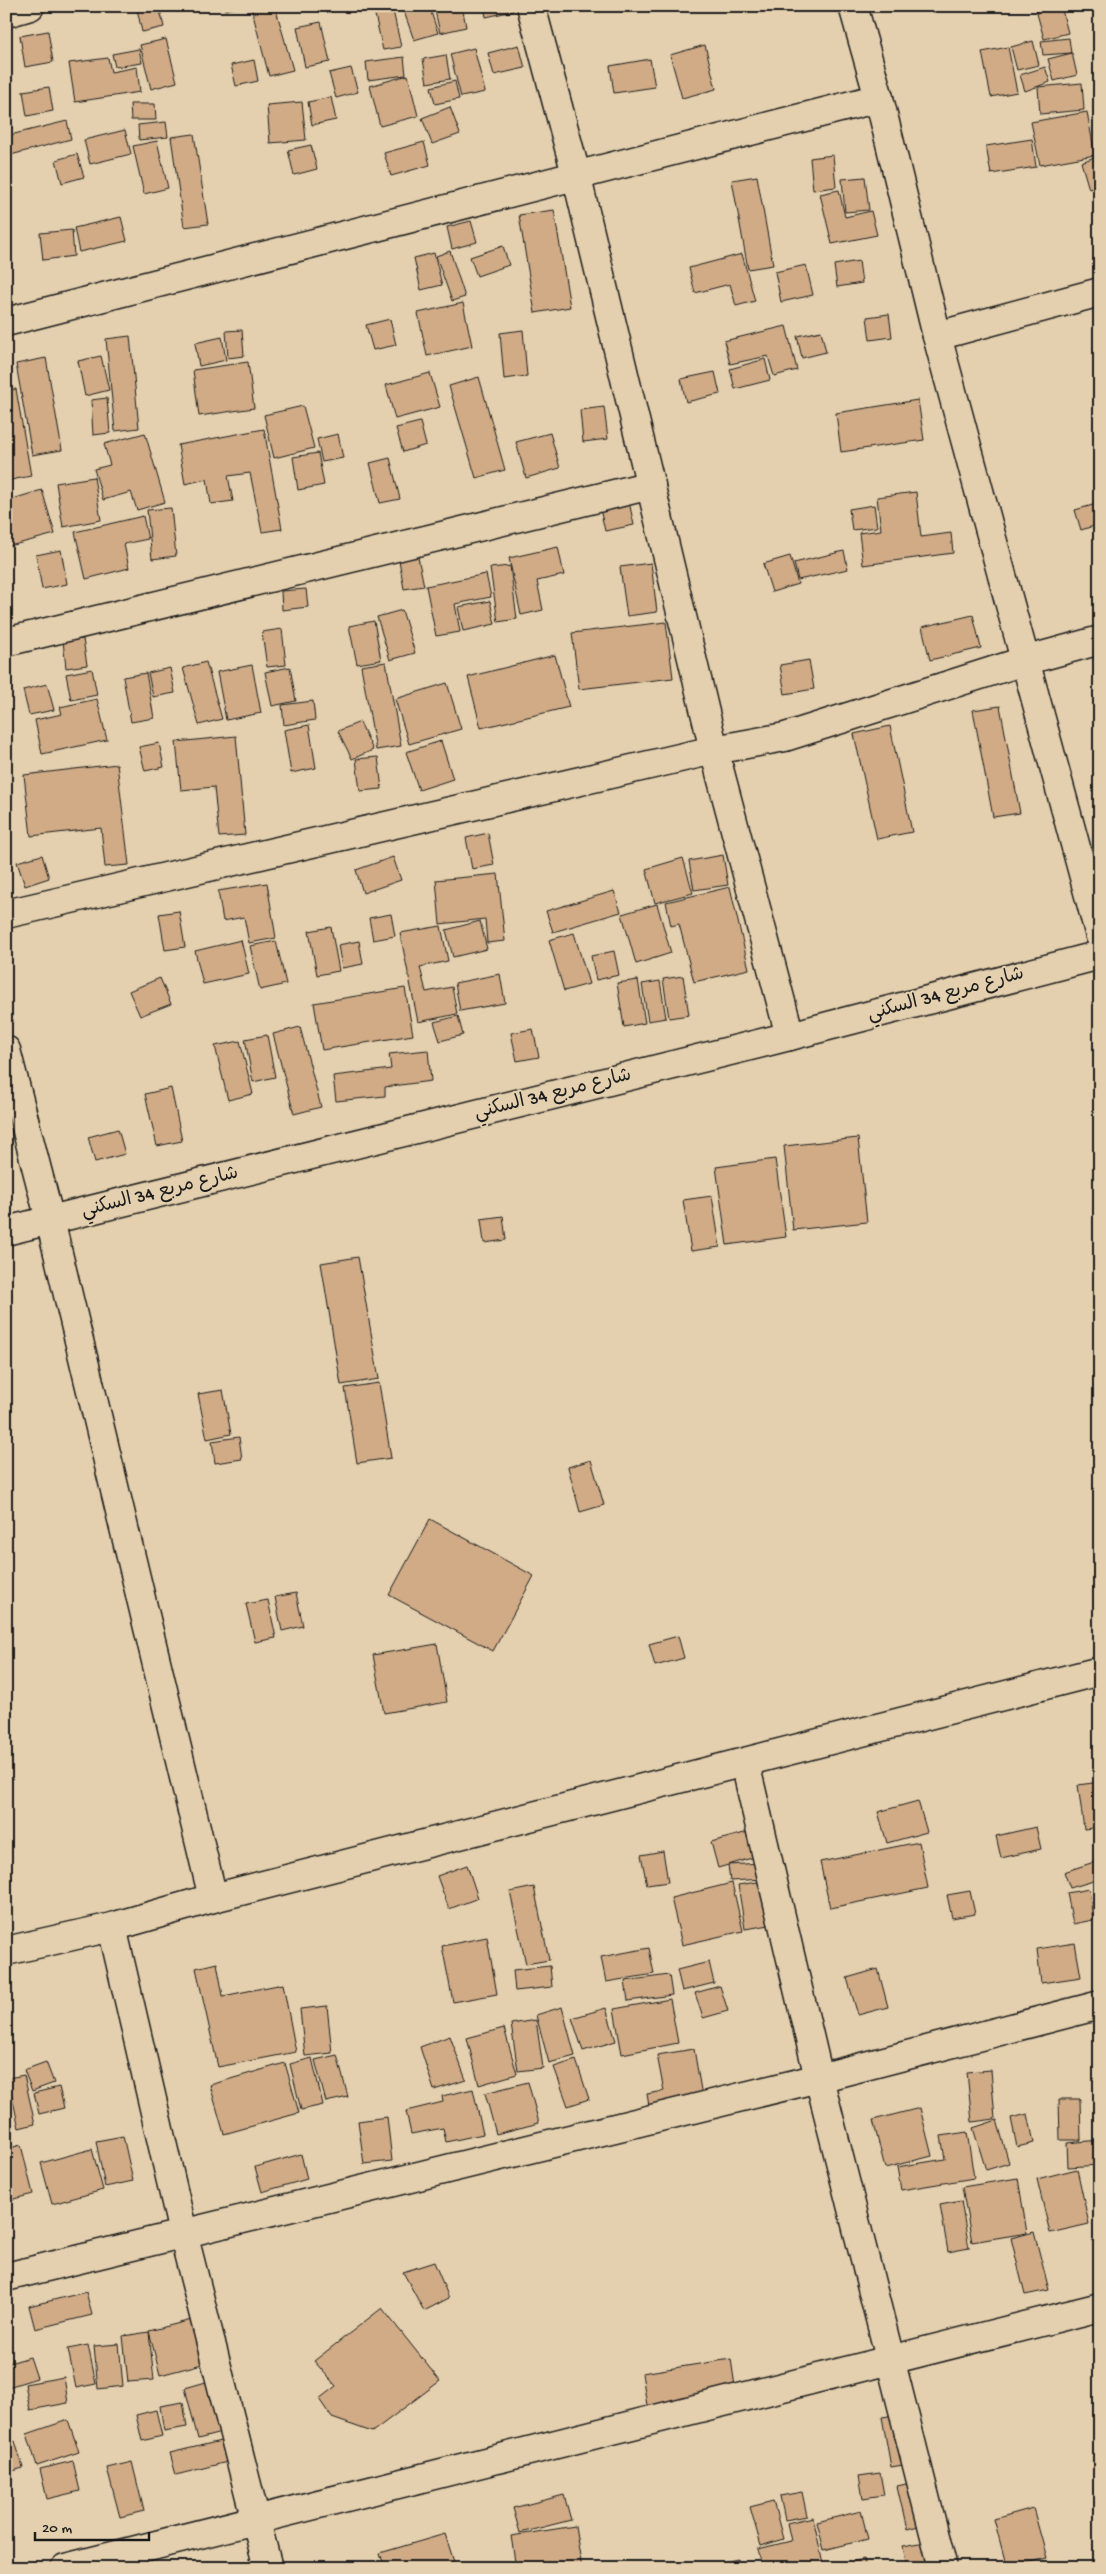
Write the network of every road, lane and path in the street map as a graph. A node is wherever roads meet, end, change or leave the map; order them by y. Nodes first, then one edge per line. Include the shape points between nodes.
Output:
1 (30, 6) edge
2 (531, 6) edge
3 (852, 6) edge
4 (6, 13) edge
5 (879, 98) junction
6 (576, 174) junction
7 (1100, 292) edge
8 (6, 322) edge
9 (937, 336) junction
10 (651, 485) junction
11 (1100, 640) edge
12 (6, 642) edge
13 (1024, 661) junction
14 (714, 750) junction
15 (6, 914) edge
16 (1100, 936) edge
17 (1100, 956) edge
18 (790, 1036) junction
19 (6, 1050) edge
20 (50, 1220) junction
21 (6, 1231) edge
22 (1100, 1671) edge
23 (745, 1764) junction
24 (213, 1898) junction
25 (112, 1926) junction
26 (6, 1952) edge
27 (1100, 2005) edge
28 (819, 2078) junction
29 (183, 2232) junction
30 (6, 2277) edge
31 (1100, 2307) edge
32 (891, 2358) junction
33 (255, 2520) junction
34 (65, 2568) edge
35 (268, 2568) edge
36 (943, 2568) edge

1 - 4 street
2 - 6 street
3 - 5 street
5 - 6 street
5 - 9 street
6 - 8 street
6 - 10 street
7 - 9 street
9 - 13 street
10 - 12 street
10 - 14 street
11 - 13 street
13 - 14 street via 785,737
13 - 16 street
14 - 15 street
14 - 18 street
17 - 18 street, شارع مربع 34 السكني
18 - 20 street, شارع مربع 34 السكني
19 - 20 street
20 - 21 street, شارع مربع 34 السكني
20 - 24 street
22 - 23 street
23 - 24 street
23 - 28 street
24 - 25 street
25 - 26 street
25 - 29 street
27 - 28 street
28 - 29 street
28 - 32 street
29 - 30 street
29 - 33 street
31 - 32 street
32 - 33 street
32 - 36 street
33 - 34 street
33 - 35 street

